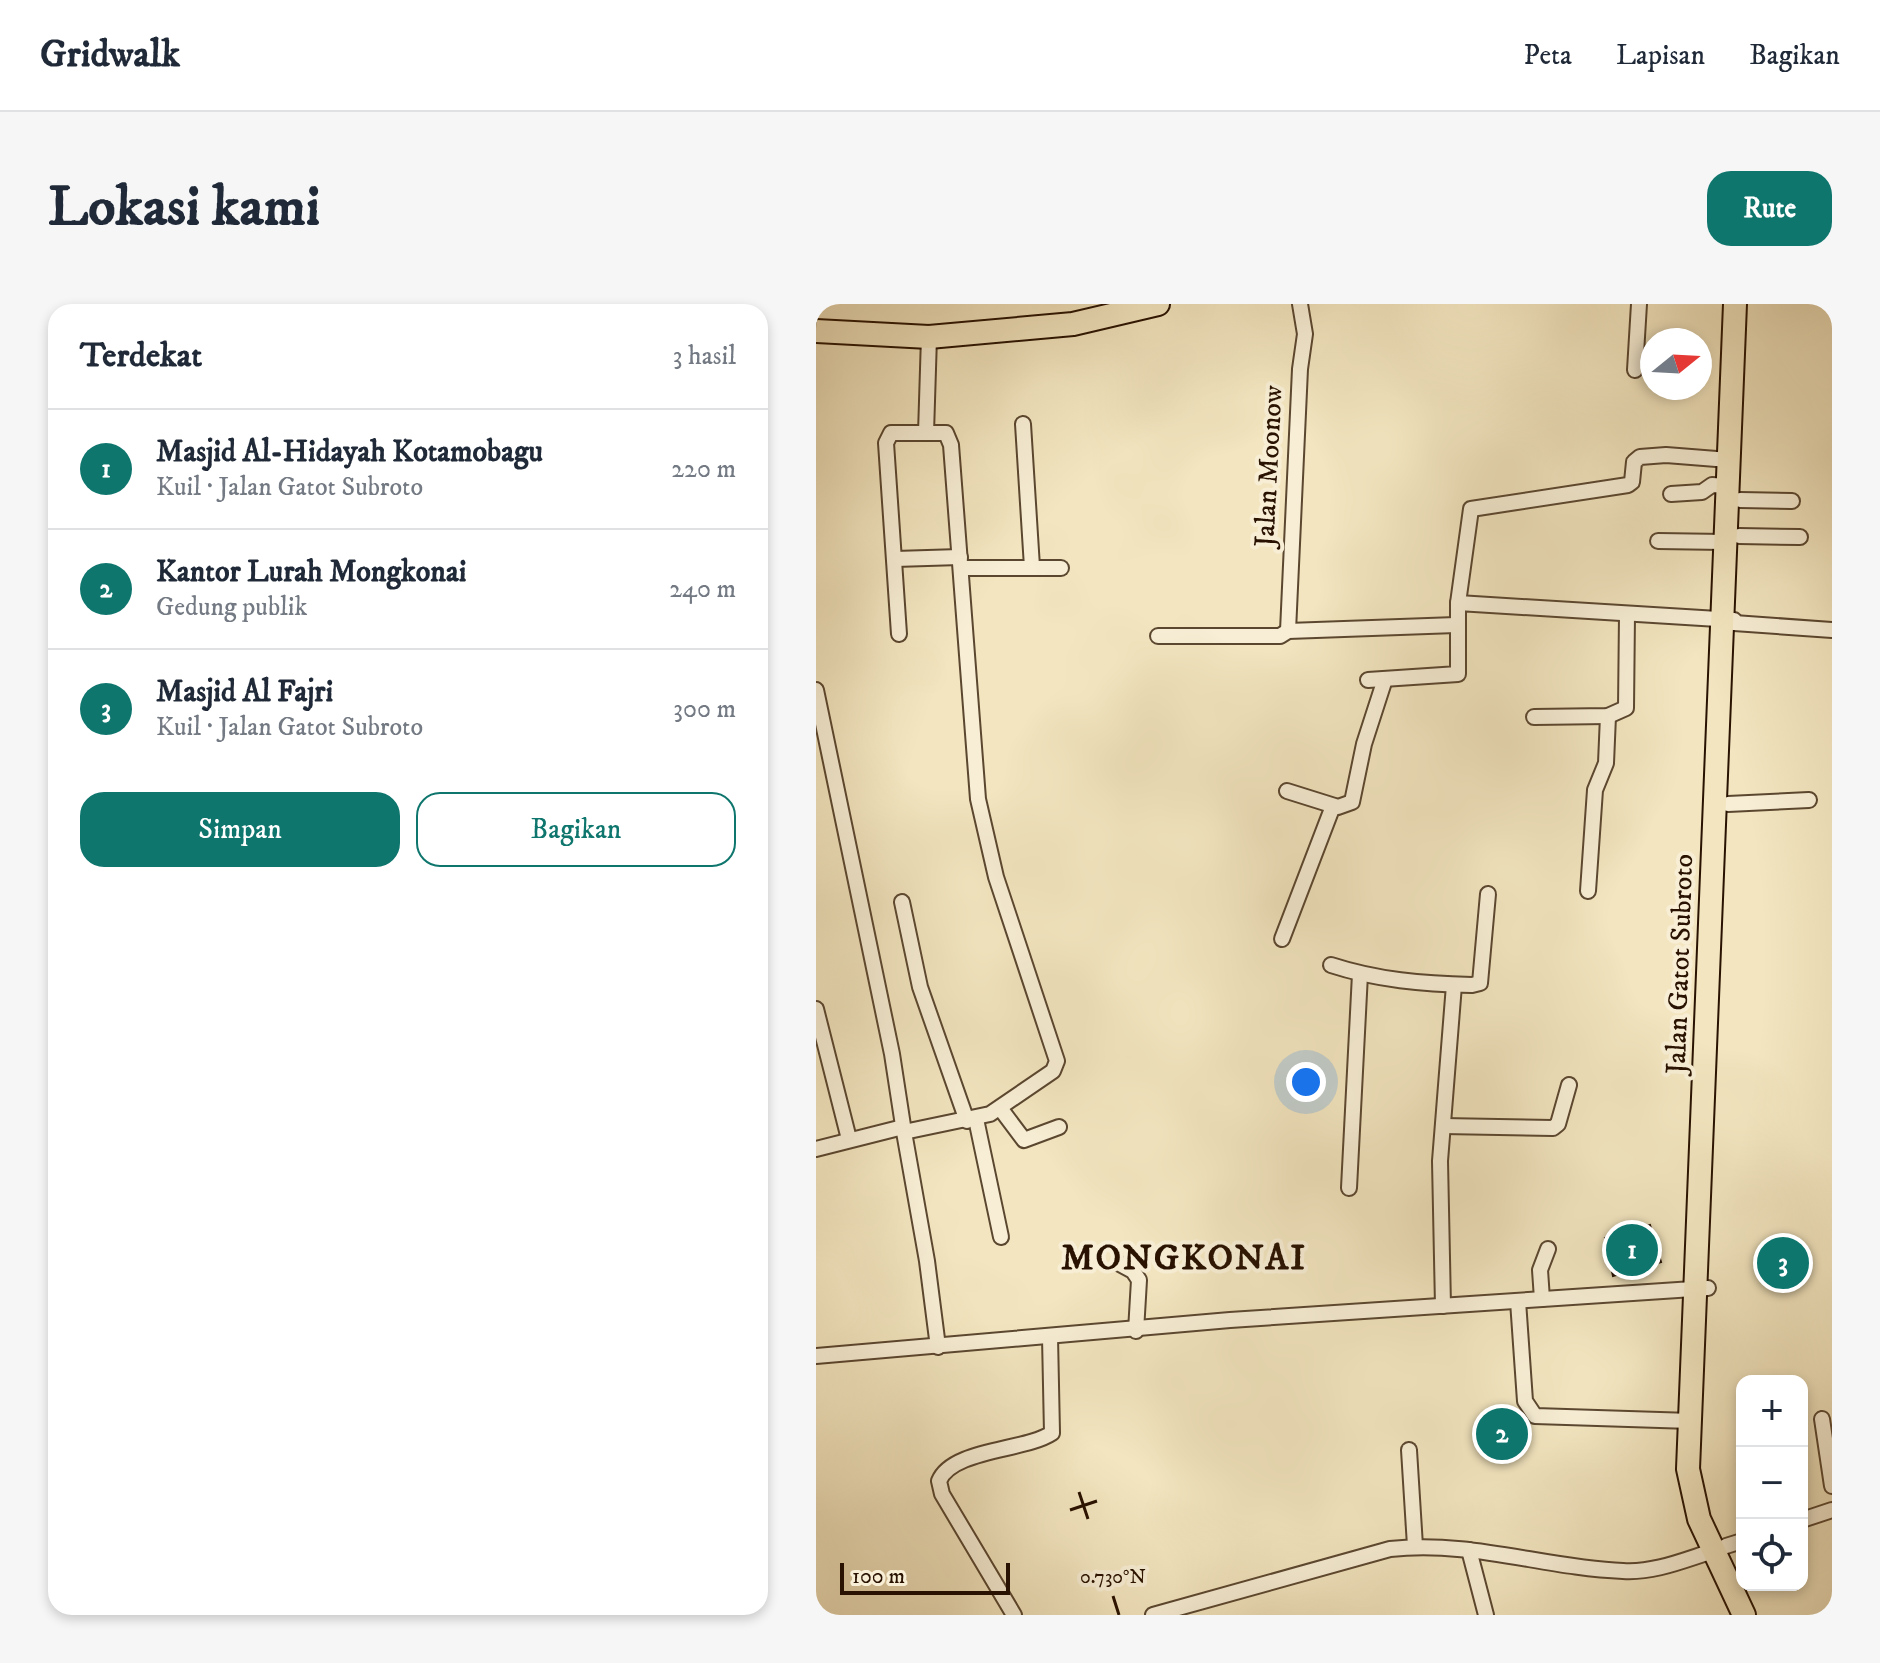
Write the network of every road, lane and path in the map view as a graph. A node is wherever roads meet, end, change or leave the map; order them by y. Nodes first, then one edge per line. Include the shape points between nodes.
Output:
1 (1158, 304) edge
2 (1300, 304) edge
3 (1639, 304) edge
4 (1735, 304) edge
5 (1746, 304) edge
6 (1110, 310) edge
7 (816, 331) edge
8 (929, 337) junction
9 (1635, 370) dead end
10 (1738, 372) junction
11 (1023, 424) dead end
12 (926, 433) junction
13 (1729, 460) junction
14 (1734, 493) junction
15 (1671, 494) dead end
16 (1792, 501) dead end
17 (1800, 537) dead end
18 (1732, 539) junction
19 (1658, 541) dead end
20 (895, 559) junction
21 (960, 562) junction
22 (1032, 567) junction
23 (1061, 568) dead end
24 (1458, 603) junction
25 (1627, 615) junction
26 (1730, 621) junction
27 (1456, 625) junction
28 (1832, 630) edge
29 (1288, 631) junction
30 (899, 634) dead end
31 (1158, 636) dead end
32 (1385, 679) junction
33 (1368, 680) dead end
34 (816, 690) edge
35 (1608, 716) junction
36 (1534, 717) dead end
37 (1287, 791) dead end
38 (1809, 800) dead end
39 (1728, 804) junction
40 (1333, 806) junction
41 (1588, 891) dead end
42 (1488, 894) dead end
43 (902, 902) dead end
44 (1282, 939) dead end
45 (1331, 965) dead end
46 (1360, 974) junction
47 (1454, 985) junction
48 (816, 1009) edge
49 (1569, 1085) dead end
50 (1000, 1108) junction
51 (972, 1120) junction
52 (1443, 1126) junction
53 (1059, 1127) dead end
54 (904, 1130) junction
55 (849, 1139) junction
56 (816, 1149) edge
57 (1349, 1188) dead end
58 (1001, 1237) dead end
59 (1548, 1249) dead end
60 (1120, 1264) dead end
61 (1702, 1288) junction
62 (1542, 1299) junction
63 (1518, 1301) junction
64 (1443, 1306) junction
65 (1136, 1331) junction
66 (1050, 1337) junction
67 (938, 1347) junction
68 (816, 1356) edge
69 (1822, 1419) dead end
70 (1691, 1421) junction
71 (1828, 1441) edge
72 (1409, 1450) dead end
73 (1832, 1486) edge
74 (1832, 1510) edge
75 (1805, 1519) edge
76 (1415, 1546) junction
77 (1727, 1546) edge
78 (1469, 1550) junction
79 (1736, 1566) edge
80 (1747, 1591) edge
81 (1014, 1615) edge
82 (1153, 1615) edge
83 (1486, 1615) edge
84 (1744, 1615) edge
85 (1759, 1615) edge

1 - 6 highway
2 - 29 street, Jalan Moonow via 1305,334
3 - 9 street
4 - 10 highway, Jalan Gatot Subroto
5 - 10 highway, Jalan Gatot Subroto
6 - 8 highway via 1073,324
7 - 8 highway
8 - 12 street
10 - 13 highway, Jalan Gatot Subroto
10 - 14 highway, Jalan Gatot Subroto
11 - 22 street
12 - 20 street via 887,437
12 - 21 street via 946,433 950,438
13 - 14 highway, Jalan Gatot Subroto
13 - 24 street via 1640,457 1628,485 1471,509
14 - 15 street via 1712,485 1702,492
14 - 16 street
14 - 18 highway, Jalan Gatot Subroto
17 - 18 street
18 - 19 street
18 - 26 highway, Jalan Gatot Subroto
20 - 21 street
20 - 30 street
21 - 22 street
21 - 50 street via 983,825 1057,1061 1053,1071
22 - 23 street
24 - 25 street
24 - 27 street
25 - 26 street
25 - 35 street via 1629,702
26 - 28 street
26 - 39 highway, Jalan Gatot Subroto
26 - 61 highway, Jalan Gatot Subroto
27 - 29 street
27 - 32 street via 1458,674
29 - 31 street via 1280,636
32 - 33 street
32 - 40 street via 1352,802
34 - 54 street
35 - 36 street
35 - 41 street via 1606,763 1595,790
37 - 40 street
38 - 39 street
39 - 61 highway, Jalan Gatot Subroto
40 - 44 street
42 - 47 street via 1483,976 1480,983
43 - 51 street via 920,987
45 - 46 street
46 - 47 street
46 - 57 street
47 - 52 street
48 - 55 street
49 - 52 street via 1553,1128
50 - 51 street
50 - 53 street via 1024,1140
51 - 54 street
51 - 58 street
52 - 64 street
54 - 55 street
54 - 67 street
55 - 56 street
59 - 62 street via 1540,1270
60 - 65 street via 1139,1280
61 - 62 street
61 - 70 highway, Jalan Gatot Subroto
61 - 77 highway, Jalan Gatot Subroto via 1702,1485
62 - 63 street
63 - 64 street
63 - 70 street via 1525,1401 1535,1416
64 - 65 street
65 - 66 street
66 - 67 street
66 - 81 street via 1052,1433 966,1459 939,1481
67 - 68 street
69 - 71 street
70 - 77 highway, Jalan Gatot Subroto via 1689,1485
71 - 73 street
72 - 76 street
74 - 75 street
76 - 78 street
76 - 82 street via 1370,1552
77 - 78 street via 1669,1565 1624,1571
77 - 79 highway, Jalan Gatot Subroto
77 - 84 highway, Jalan Gatot Subroto
78 - 83 street
80 - 85 highway, Jalan Gatot Subroto

